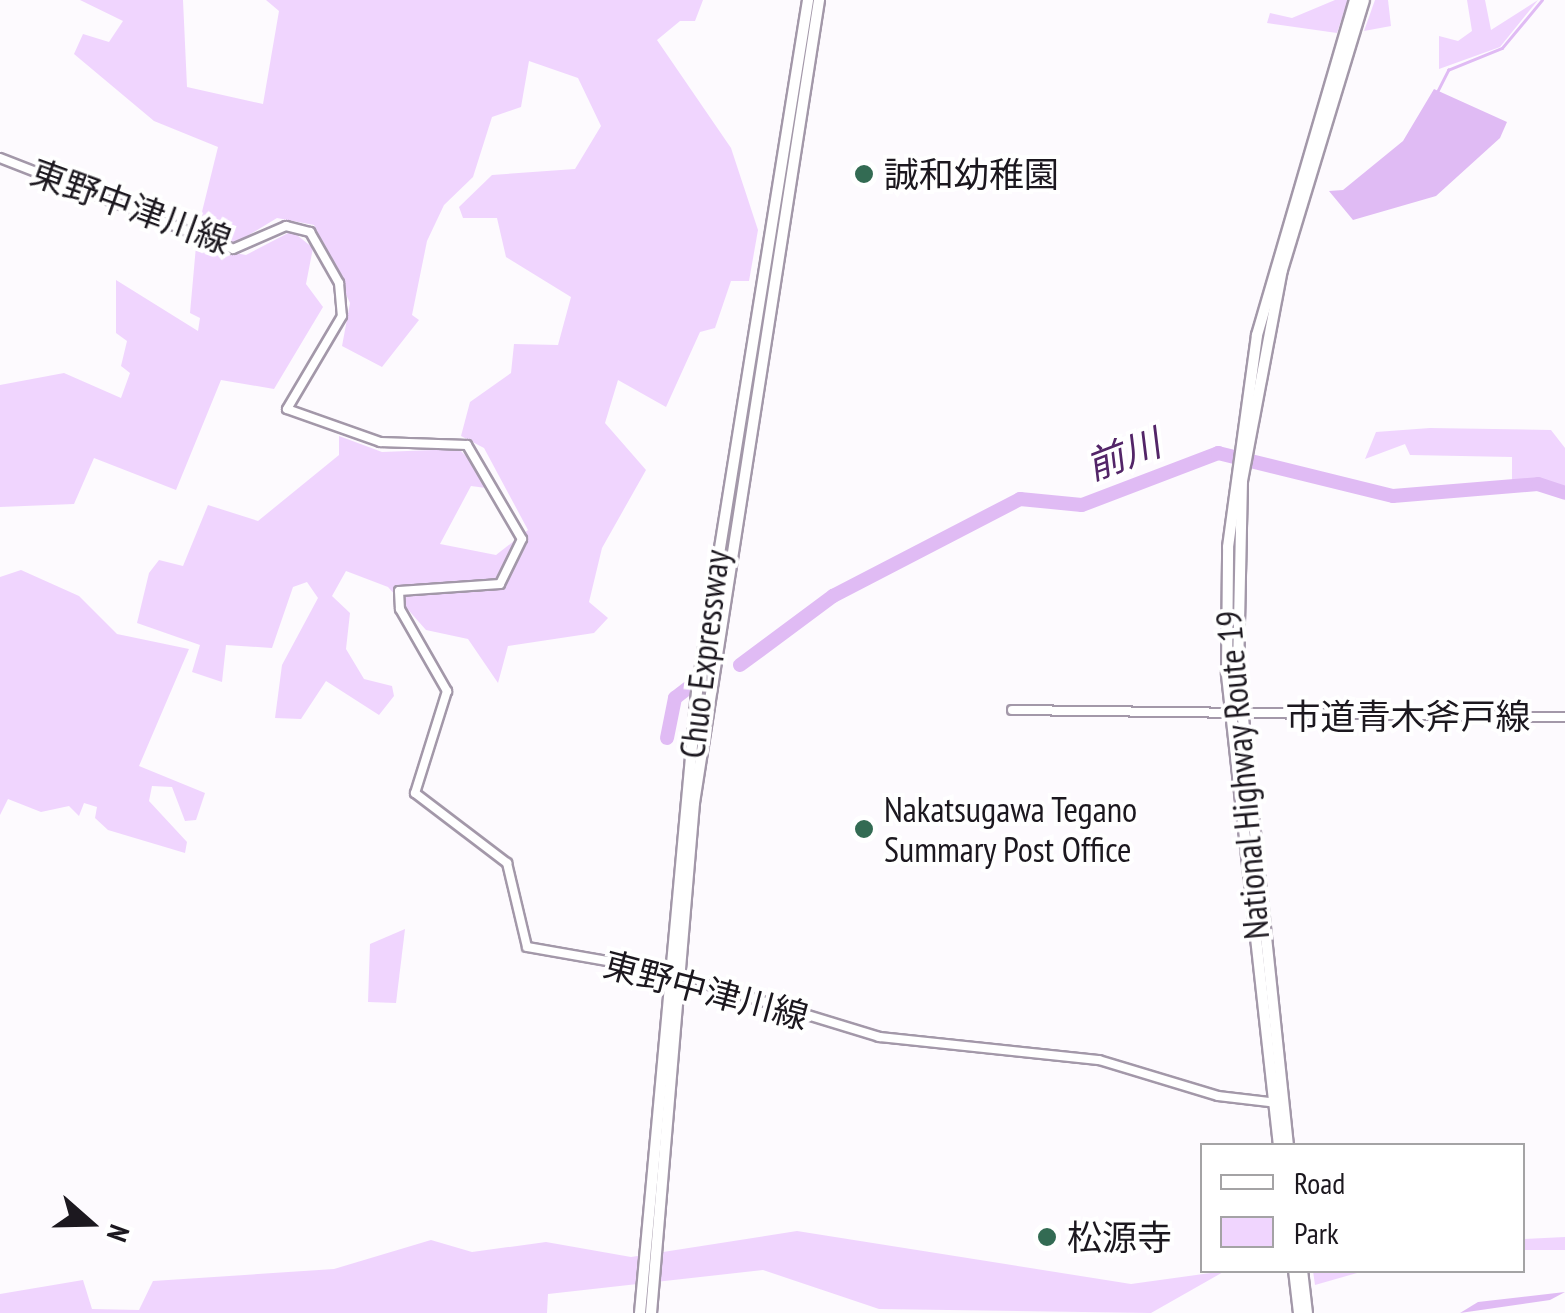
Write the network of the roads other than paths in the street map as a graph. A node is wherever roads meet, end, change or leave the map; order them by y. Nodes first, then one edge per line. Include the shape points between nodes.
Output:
1 (808, 0) edge
2 (822, 0) edge
3 (1355, 0) edge
4 (1364, 0) edge
5 (0, 158) edge
6 (1304, 173) junction
7 (1012, 710) dead end
8 (1237, 716) junction
9 (1565, 718) edge
10 (700, 719) junction
11 (1278, 1103) junction
12 (1279, 1143) edge
13 (1287, 1143) edge
14 (1294, 1273) edge
15 (1302, 1273) edge
16 (646, 1299) junction
17 (640, 1313) edge
18 (652, 1313) edge
19 (1299, 1313) edge
20 (1307, 1313) edge

1 - 10 highway, Chuo Expressway
2 - 10 highway, Chuo Expressway
3 - 6 highway, National Highway Route 19
4 - 6 highway, National Highway Route 19
5 - 11 main road, 東野中津川線, bridge via 233,249 286,226 310,232 339,282 342,316 287,409 380,442 467,445 522,539 500,584 399,591 400,609 447,696 413,778 416,793 507,863 527,947 653,969 880,1036 1099,1060 1218,1096
6 - 8 highway, National Highway Route 19 via 1243,436 1226,606
7 - 8 main road, 市道青木斧戸線
8 - 9 main road, 市道青木斧戸線
8 - 11 highway, National Highway Route 19
10 - 16 highway, Chuo Expressway
11 - 12 highway, National Highway Route 19
11 - 13 highway, National Highway Route 19
14 - 19 highway
15 - 20 highway
16 - 17 highway, Chuo Expressway
16 - 18 highway, Chuo Expressway

